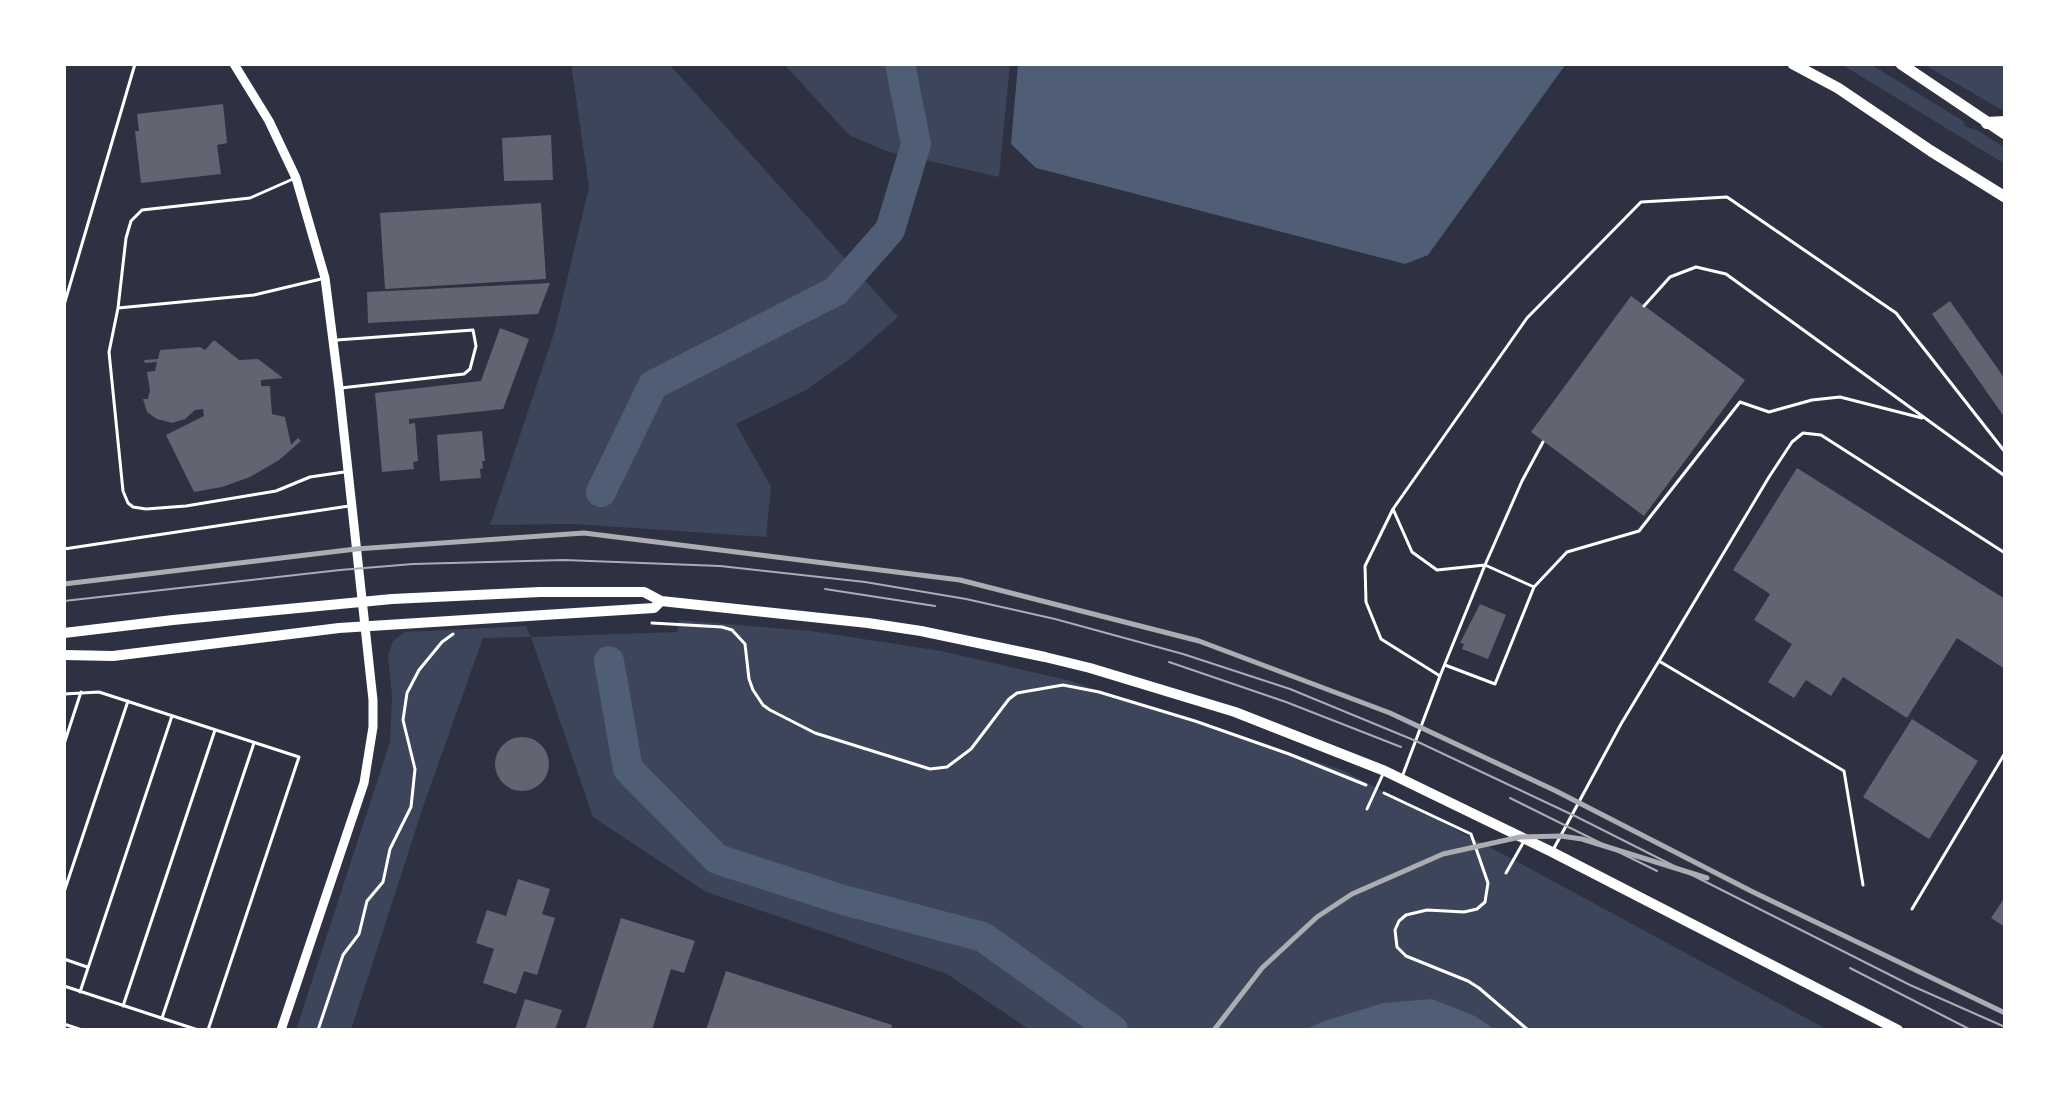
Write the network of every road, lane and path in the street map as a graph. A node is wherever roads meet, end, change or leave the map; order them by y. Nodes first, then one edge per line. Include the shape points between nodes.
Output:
1 (135, 64) edge
2 (234, 64) edge
3 (1793, 64) edge
4 (1901, 64) edge
5 (2005, 122) edge
6 (1987, 123) junction
7 (2005, 134) edge
8 (296, 178) junction
9 (2005, 197) edge
10 (325, 278) junction
11 (64, 305) edge
12 (1644, 306) dead end
13 (118, 308) junction
14 (333, 341) junction
15 (339, 388) junction
16 (1922, 418) junction
17 (1543, 442) dead end
18 (2005, 452) edge
19 (347, 472) junction
20 (2005, 476) edge
21 (351, 505) junction
22 (1393, 509) junction
23 (64, 549) edge
24 (2005, 553) edge
25 (1485, 565) junction
26 (1534, 587) junction
27 (363, 601) junction
28 (661, 601) junction
29 (643, 623) dead end
30 (365, 626) junction
31 (64, 633) edge
32 (453, 633) dead end
33 (64, 655) edge
34 (1659, 661) junction
35 (1445, 665) junction
36 (1440, 676) junction
37 (81, 692) junction
38 (64, 694) edge
39 (128, 701) junction
40 (172, 716) junction
41 (215, 730) junction
42 (254, 743) junction
43 (64, 744) edge
44 (2005, 753) edge
45 (1385, 771) junction
46 (1402, 779) junction
47 (1377, 789) junction
48 (1367, 809) dead end
49 (1525, 840) junction
50 (1552, 852) junction
51 (1506, 873) dead end
52 (1863, 885) dead end
53 (64, 892) edge
54 (1912, 909) dead end
55 (64, 959) edge
56 (88, 967) junction
57 (64, 986) edge
58 (80, 992) junction
59 (123, 1006) junction
60 (162, 1018) junction
61 (64, 1024) edge
62 (82, 1030) edge
63 (198, 1030) edge
64 (208, 1030) edge
65 (281, 1030) edge
66 (318, 1030) edge
67 (1528, 1030) edge
68 (1898, 1030) edge

1 - 11 lane
2 - 8 street
3 - 9 main road
4 - 6 main road
5 - 6 highway
6 - 7 main road
8 - 10 street
8 - 13 lane via 250,198 142,210 131,221 126,238
10 - 13 lane via 254,295
10 - 14 street
12 - 16 lane via 1670,277 1696,267 1726,274
13 - 19 lane via 109,352 128,503 140,509 186,506
14 - 15 street
14 - 15 lane via 473,330 476,346 464,374
15 - 19 street
16 - 20 lane
16 - 26 lane via 1840,397 1769,412 1740,402 1639,531 1567,552
17 - 25 lane
18 - 22 lane via 1896,313 1727,197 1641,202 1527,318
19 - 21 street
21 - 23 lane
21 - 27 street
22 - 25 lane via 1412,552 1437,570
22 - 36 lane via 1365,566 1366,602 1381,639
24 - 34 lane via 1821,435 1803,433 1769,477
25 - 26 lane
25 - 35 lane
26 - 35 lane via 1495,684
27 - 28 main road via 540,592 644,592
27 - 30 street
27 - 31 main road
28 - 30 main road via 654,608
28 - 45 main road via 921,631 1090,668 1235,712
29 - 47 path via 732,630 745,644 749,679 763,705 815,733 930,769 947,767 971,749 1017,693 1063,685 1195,721
30 - 33 main road via 113,656
30 - 65 street via 373,700 367,770
32 - 66 path via 419,670 407,693 403,720 415,769 411,807 390,849 383,882 367,901 359,934 343,955
34 - 50 lane
34 - 52 lane via 1844,771
35 - 36 lane
36 - 46 lane
37 - 38 lane
37 - 39 lane
37 - 43 lane
39 - 40 lane
39 - 53 lane
40 - 41 lane
40 - 56 lane
41 - 42 lane
41 - 59 lane
42 - 60 lane
42 - 64 lane via 299,757
44 - 54 lane
45 - 46 main road
45 - 47 lane
46 - 49 main road
47 - 48 lane
47 - 67 path via 1471,834 1488,883 1485,902 1477,909 1406,915 1395,930 1397,947 1416,961 1468,981
49 - 50 main road
49 - 51 lane
50 - 68 main road
55 - 56 lane
56 - 58 lane
57 - 58 lane
58 - 59 lane
59 - 60 lane
60 - 63 lane
61 - 62 lane

